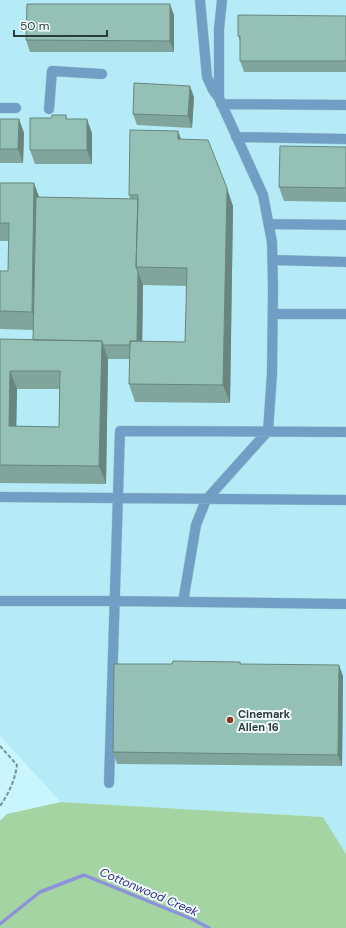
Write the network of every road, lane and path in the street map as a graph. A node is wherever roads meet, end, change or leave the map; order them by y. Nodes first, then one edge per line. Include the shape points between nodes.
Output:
1 (200, 0) edge
2 (222, 0) edge
3 (102, 74) dead end
4 (220, 101) junction
5 (346, 105) edge
6 (0, 108) edge
7 (16, 108) dead end
8 (49, 109) dead end
9 (236, 137) junction
10 (346, 139) edge
11 (269, 224) junction
12 (346, 225) edge
13 (273, 260) junction
14 (346, 262) edge
15 (273, 314) junction
16 (346, 314) edge
17 (268, 431) junction
18 (346, 432) edge
19 (0, 497) edge
20 (118, 499) junction
21 (206, 500) junction
22 (346, 500) edge
23 (0, 601) edge
24 (115, 601) junction
25 (183, 602) junction
26 (346, 604) edge
27 (0, 746) edge
28 (109, 783) dead end
29 (0, 806) edge

1 - 4 lane via 207,77
2 - 4 lane via 219,29
3 - 8 lane via 52,71
4 - 5 lane
4 - 9 lane
6 - 7 lane
9 - 10 lane
9 - 11 lane via 263,196
11 - 12 lane
11 - 13 lane
13 - 14 lane
13 - 15 lane
15 - 16 lane
15 - 17 lane
17 - 18 lane
17 - 20 lane via 120,430
17 - 21 lane
19 - 20 lane
20 - 21 lane
20 - 24 lane
21 - 22 lane
21 - 25 lane via 196,525
23 - 24 lane
24 - 25 lane
24 - 28 lane
25 - 26 lane
27 - 29 path via 17,765 7,797

